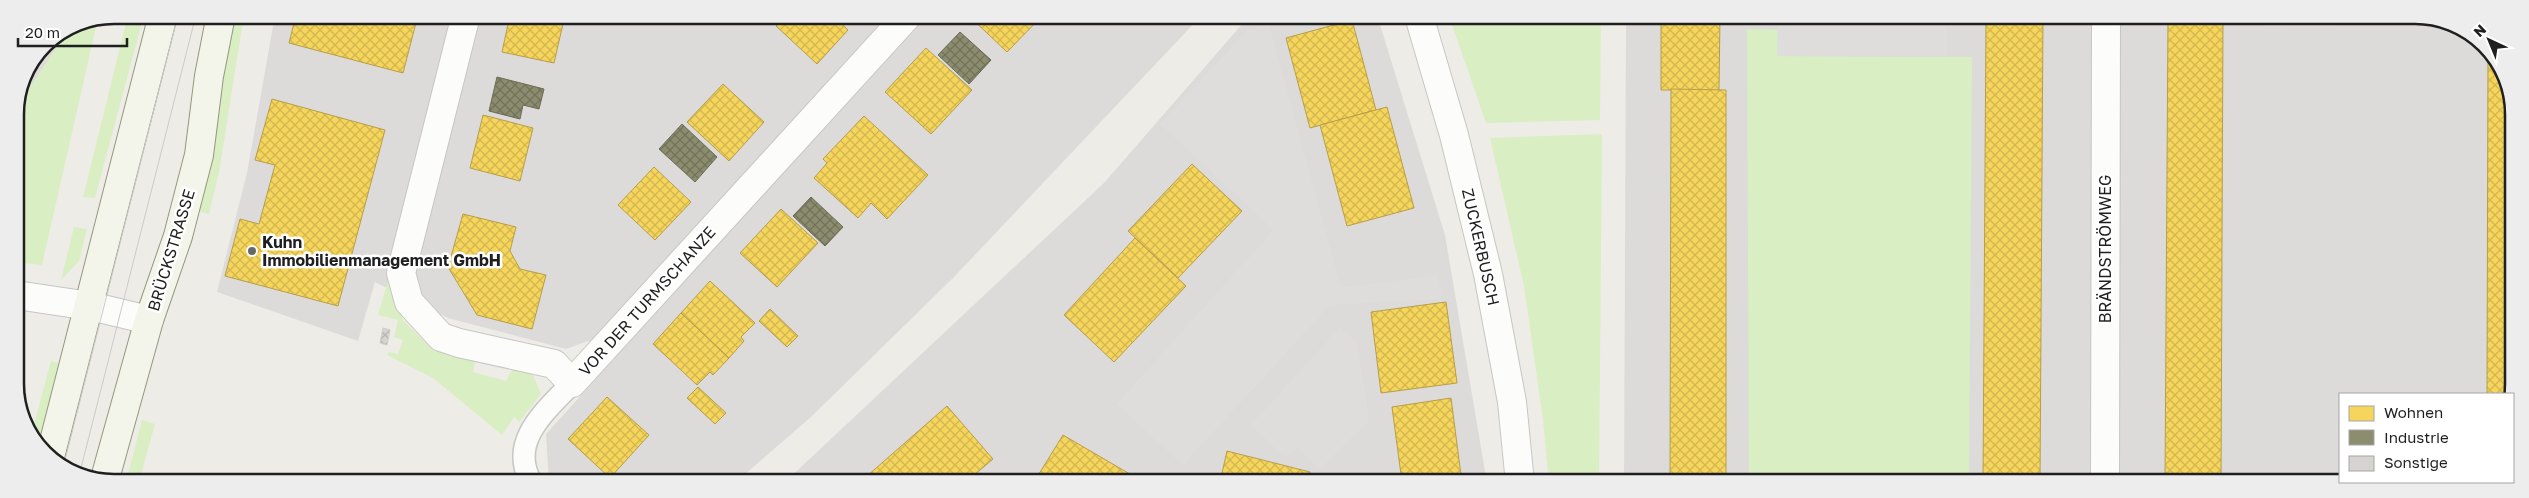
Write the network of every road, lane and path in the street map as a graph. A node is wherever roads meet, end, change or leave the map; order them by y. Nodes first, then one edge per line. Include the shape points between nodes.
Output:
1 (161, 24) edge
2 (219, 24) edge
3 (464, 24) edge
4 (900, 24) edge
5 (1421, 24) edge
6 (2106, 24) edge
7 (24, 296) edge
8 (90, 306) junction
9 (149, 320) junction
10 (572, 383) junction
11 (52, 450) edge
12 (106, 473) edge
13 (526, 474) edge
14 (1519, 474) edge
15 (2105, 474) edge

1 - 8 main road
2 - 9 main road, BRÜCKSTRASSE via 199,155 178,236
3 - 10 street, VOR DER TURMSCHANZE via 400,273 409,302 440,336 554,364
4 - 10 street, VOR DER TURMSCHANZE
5 - 14 street, ZUCKERBUSCH via 1454,136 1488,274 1512,402
6 - 15 street, BRÄNDSTRÖMWEG
7 - 8 street
8 - 9 street
8 - 11 main road
9 - 12 main road, BRÜCKSTRASSE
10 - 13 lane via 534,424 524,448

